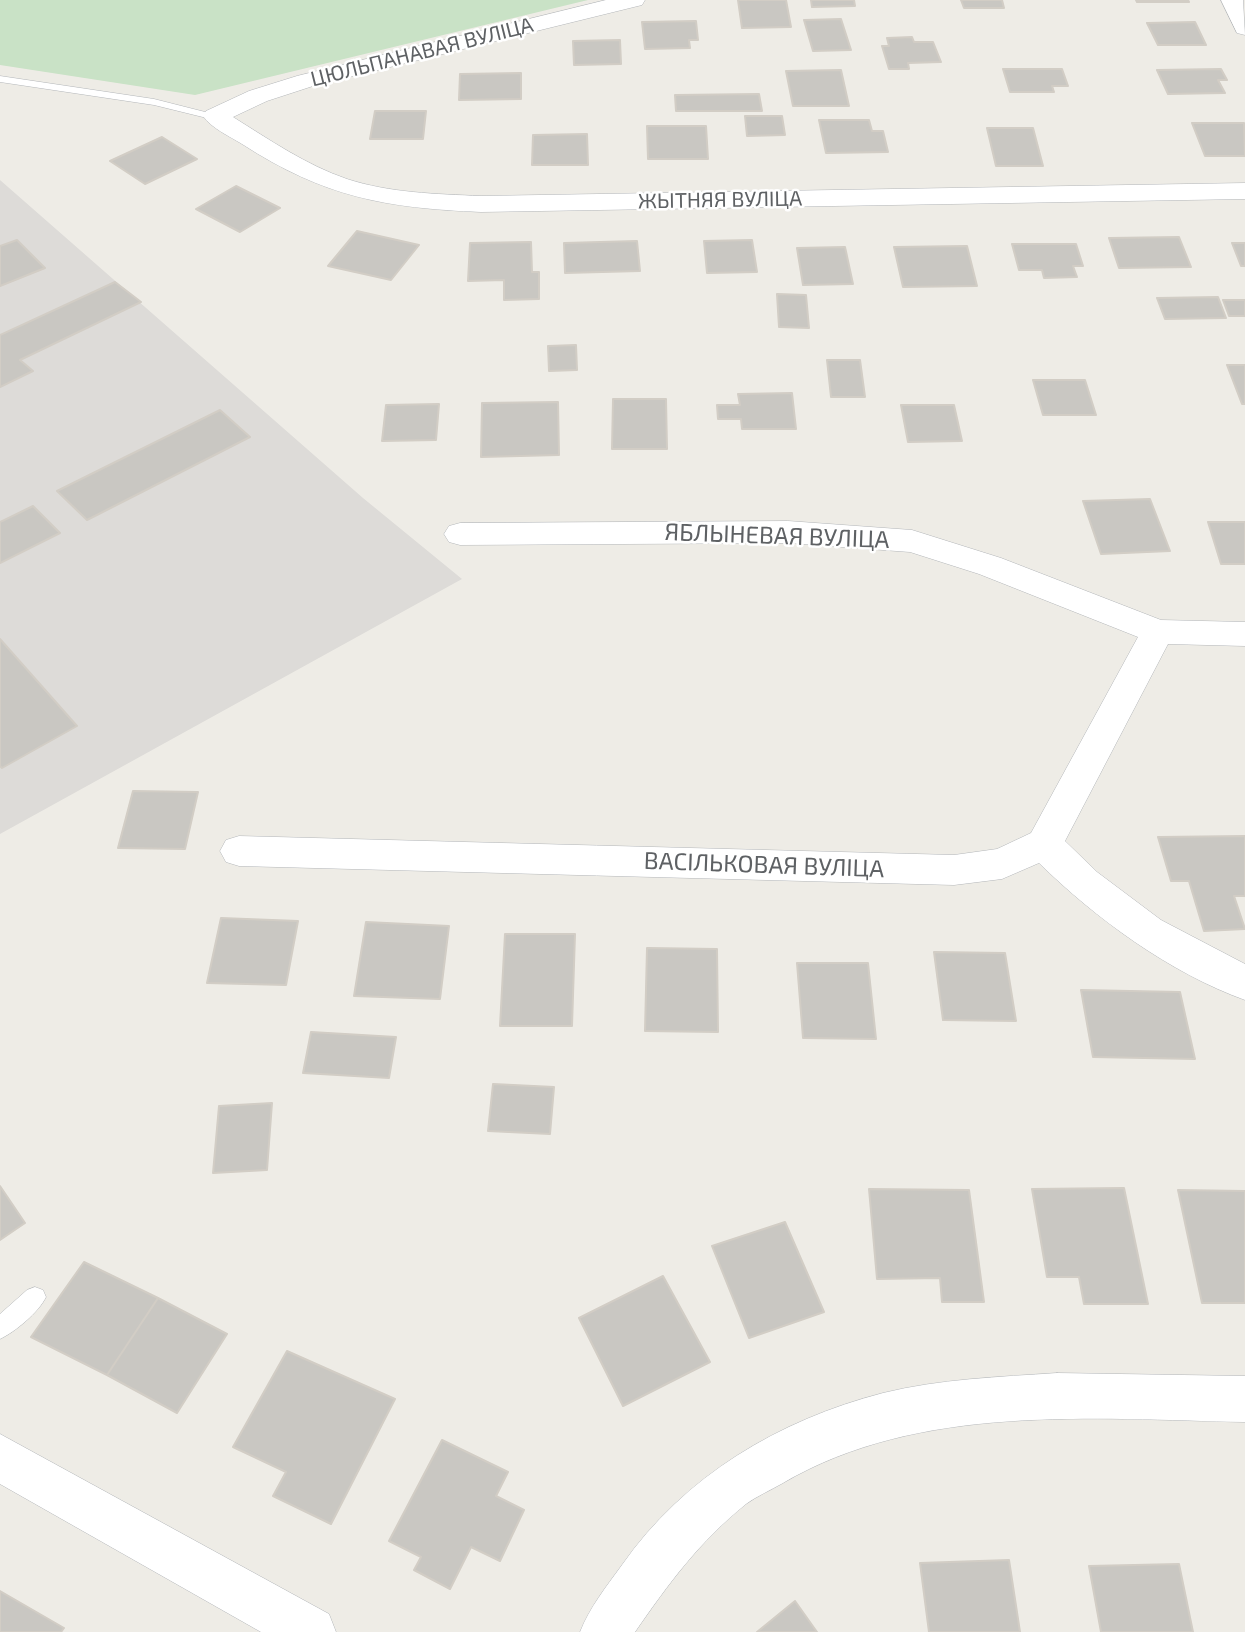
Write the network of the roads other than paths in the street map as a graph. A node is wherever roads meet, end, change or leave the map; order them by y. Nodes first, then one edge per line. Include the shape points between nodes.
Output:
1 (634, 0) edge
2 (1232, 0) edge
3 (1245, 28) edge
4 (0, 79) edge
5 (215, 116) junction
6 (1245, 191) edge
7 (460, 534) dead end
8 (1158, 632) junction
9 (1245, 634) edge
10 (1044, 844) junction
11 (239, 851) dead end
12 (1245, 983) edge
13 (35, 1297) dead end
14 (0, 1328) edge
15 (1245, 1399) edge
16 (0, 1458) edge
17 (311, 1632) edge
18 (605, 1632) edge

1 - 5 street, ЦЮЛЬПАНАВАЯ ВУЛІЦА via 305,81
2 - 3 street
4 - 5 lane via 155,102
5 - 6 street, ЖЫТНЯЯ ВУЛІЦА via 287,161 338,185 436,202
7 - 8 street, ЯБЛЫНЕВАЯ ВУЛІЦА via 788,532 912,541
8 - 9 street, ЯБЛЫНЕВАЯ ВУЛІЦА
8 - 10 street
10 - 11 street, ВАСІЛЬКОВАЯ ВУЛІЦА via 1002,864 954,870
10 - 12 street via 1084,883 1147,931
13 - 14 lane
15 - 18 street via 1008,1398 886,1414 822,1435 764,1463 707,1504 662,1550
16 - 17 street

